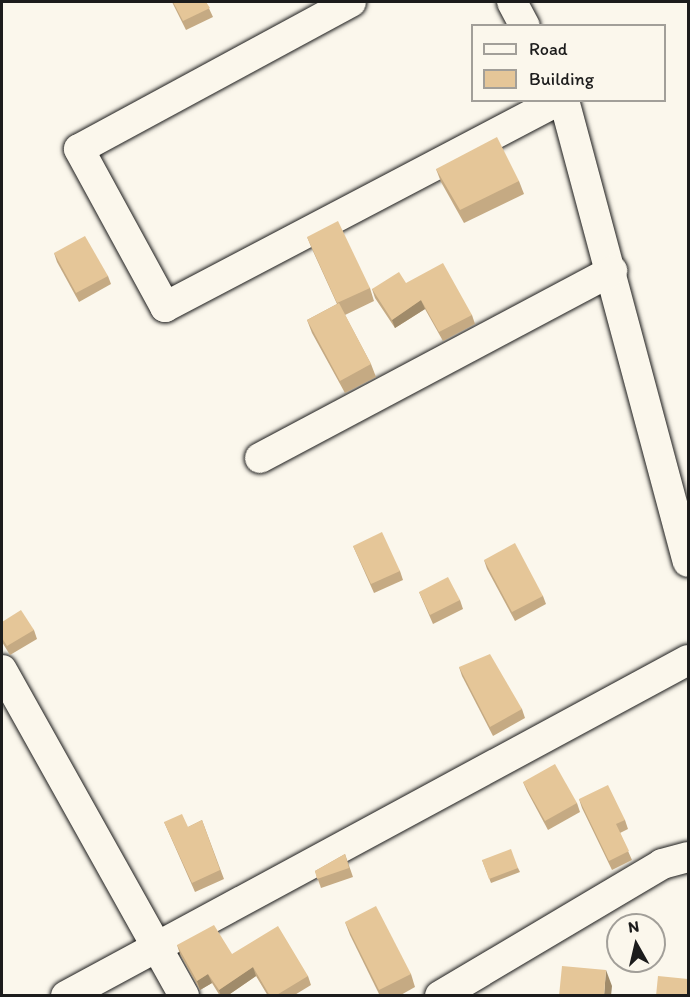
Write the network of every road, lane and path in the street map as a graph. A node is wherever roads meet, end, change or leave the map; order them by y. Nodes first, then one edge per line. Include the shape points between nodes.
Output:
1 (351, 2) edge
2 (512, 2) edge
3 (524, 24) edge
4 (558, 102) edge
5 (563, 102) edge
6 (612, 271) junction
7 (260, 459) dead end
8 (688, 562) edge
9 (688, 660) edge
10 (2, 670) edge
11 (688, 857) edge
12 (157, 944) junction
13 (66, 996) edge
14 (184, 996) edge
15 (440, 996) edge

1 - 4 street via 80,149 165,307
2 - 3 street
5 - 6 street
6 - 7 street
6 - 8 street
9 - 12 street
10 - 12 street
11 - 15 street via 662,864
12 - 13 street
12 - 14 street

